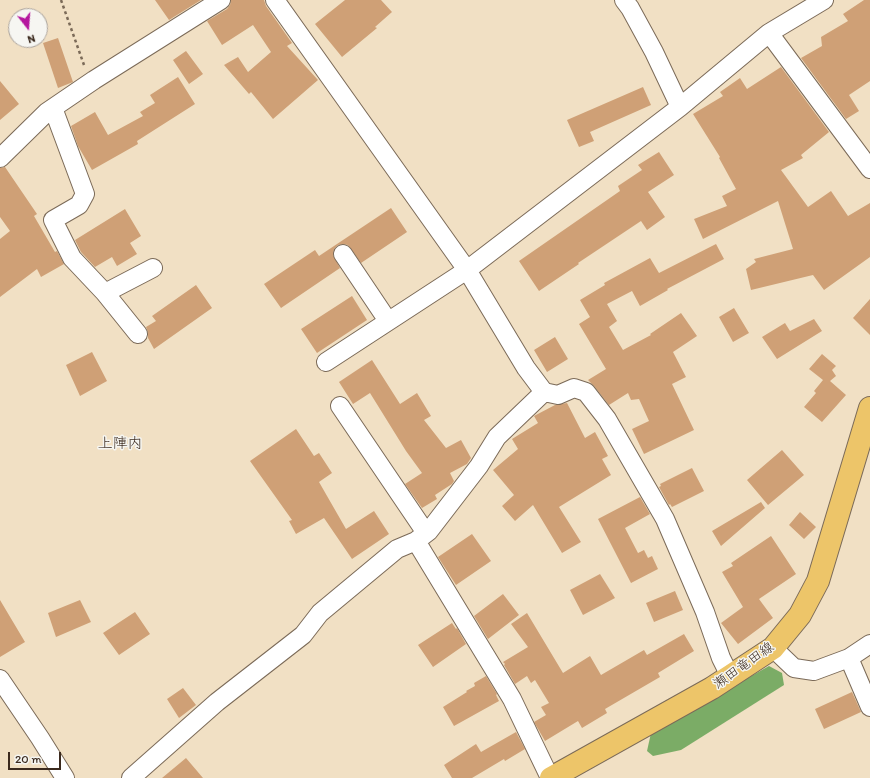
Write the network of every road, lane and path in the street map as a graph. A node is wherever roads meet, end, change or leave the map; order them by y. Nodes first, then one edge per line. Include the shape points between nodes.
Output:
1 (61, 0) edge
2 (221, 0) edge
3 (275, 0) edge
4 (624, 0) edge
5 (824, 0) edge
6 (769, 32) junction
7 (94, 80) junction
8 (680, 107) junction
9 (53, 108) junction
10 (0, 158) edge
11 (870, 169) edge
12 (343, 254) dead end
13 (153, 268) dead end
14 (467, 270) junction
15 (105, 293) junction
16 (388, 321) junction
17 (138, 334) dead end
18 (326, 362) dead end
19 (544, 392) junction
20 (340, 406) dead end
21 (870, 408) edge
22 (421, 537) junction
23 (870, 644) edge
24 (772, 648) junction
25 (849, 658) junction
26 (730, 676) junction
27 (0, 679) edge
28 (870, 708) edge
29 (65, 778) edge
30 (131, 778) edge
31 (551, 778) edge

1 - 7 path via 85,68
2 - 7 street
3 - 14 street
4 - 8 street via 654,52
5 - 6 street
6 - 8 street
6 - 11 street
7 - 9 street
8 - 14 street
9 - 10 street
9 - 15 street via 85,194 79,205 52,220 72,258
12 - 16 street
13 - 15 street
14 - 16 street
14 - 19 street via 526,368
15 - 17 street
16 - 18 street
19 - 22 street via 497,437 479,466
19 - 26 street via 558,395 574,388 586,392 607,419 665,519
20 - 22 street
21 - 24 main road, 瀬田竜田線 via 818,581 800,615
22 - 30 street via 397,549 320,613 303,635 217,702
22 - 31 street via 512,699
23 - 25 street
24 - 25 street via 794,668 814,671
24 - 26 main road, 瀬田竜田線
25 - 28 street
26 - 31 main road, 瀬田竜田線
27 - 29 street

